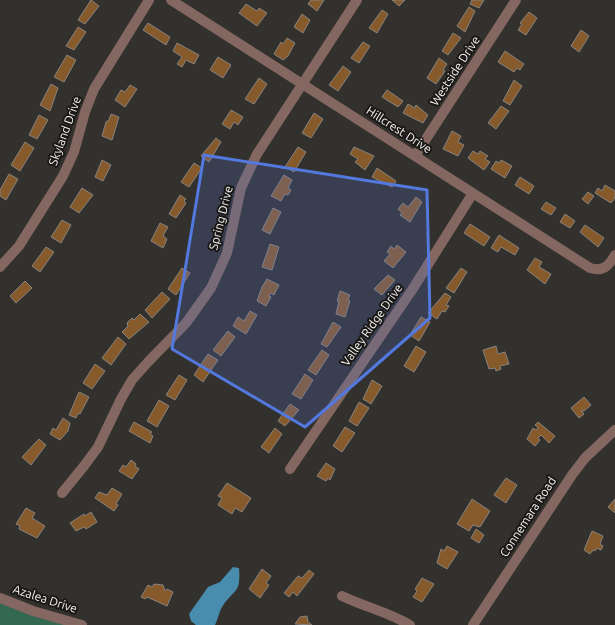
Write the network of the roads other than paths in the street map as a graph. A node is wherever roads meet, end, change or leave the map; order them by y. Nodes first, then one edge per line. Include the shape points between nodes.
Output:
1 (149, 0) edge
2 (171, 0) edge
3 (357, 0) edge
4 (516, 0) edge
5 (302, 84) junction
6 (415, 156) junction
7 (473, 193) junction
8 (614, 257) edge
9 (0, 267) edge
10 (615, 430) edge
11 (290, 469) dead end
12 (62, 493) dead end
13 (342, 596) dead end
14 (0, 598) edge
15 (82, 625) edge
16 (410, 625) edge
17 (472, 625) edge

1 - 9 street, Skyland Drive via 94,89 74,152 63,176 19,246
2 - 5 street, Hillcrest Drive
3 - 5 street, Spring Drive
4 - 6 street, Westside Drive
5 - 6 street, Hillcrest Drive
5 - 12 street, Spring Drive via 246,175 237,202 227,253 212,288 186,323 132,380 98,447
6 - 7 street, Hillcrest Drive
7 - 8 street, Hillcrest Drive via 590,268 604,268
7 - 11 street, Valley Ridge Drive via 412,290
10 - 17 street, Connemara Road via 585,458 572,475
13 - 16 street via 381,610
14 - 15 street, Azalea Drive via 33,611

